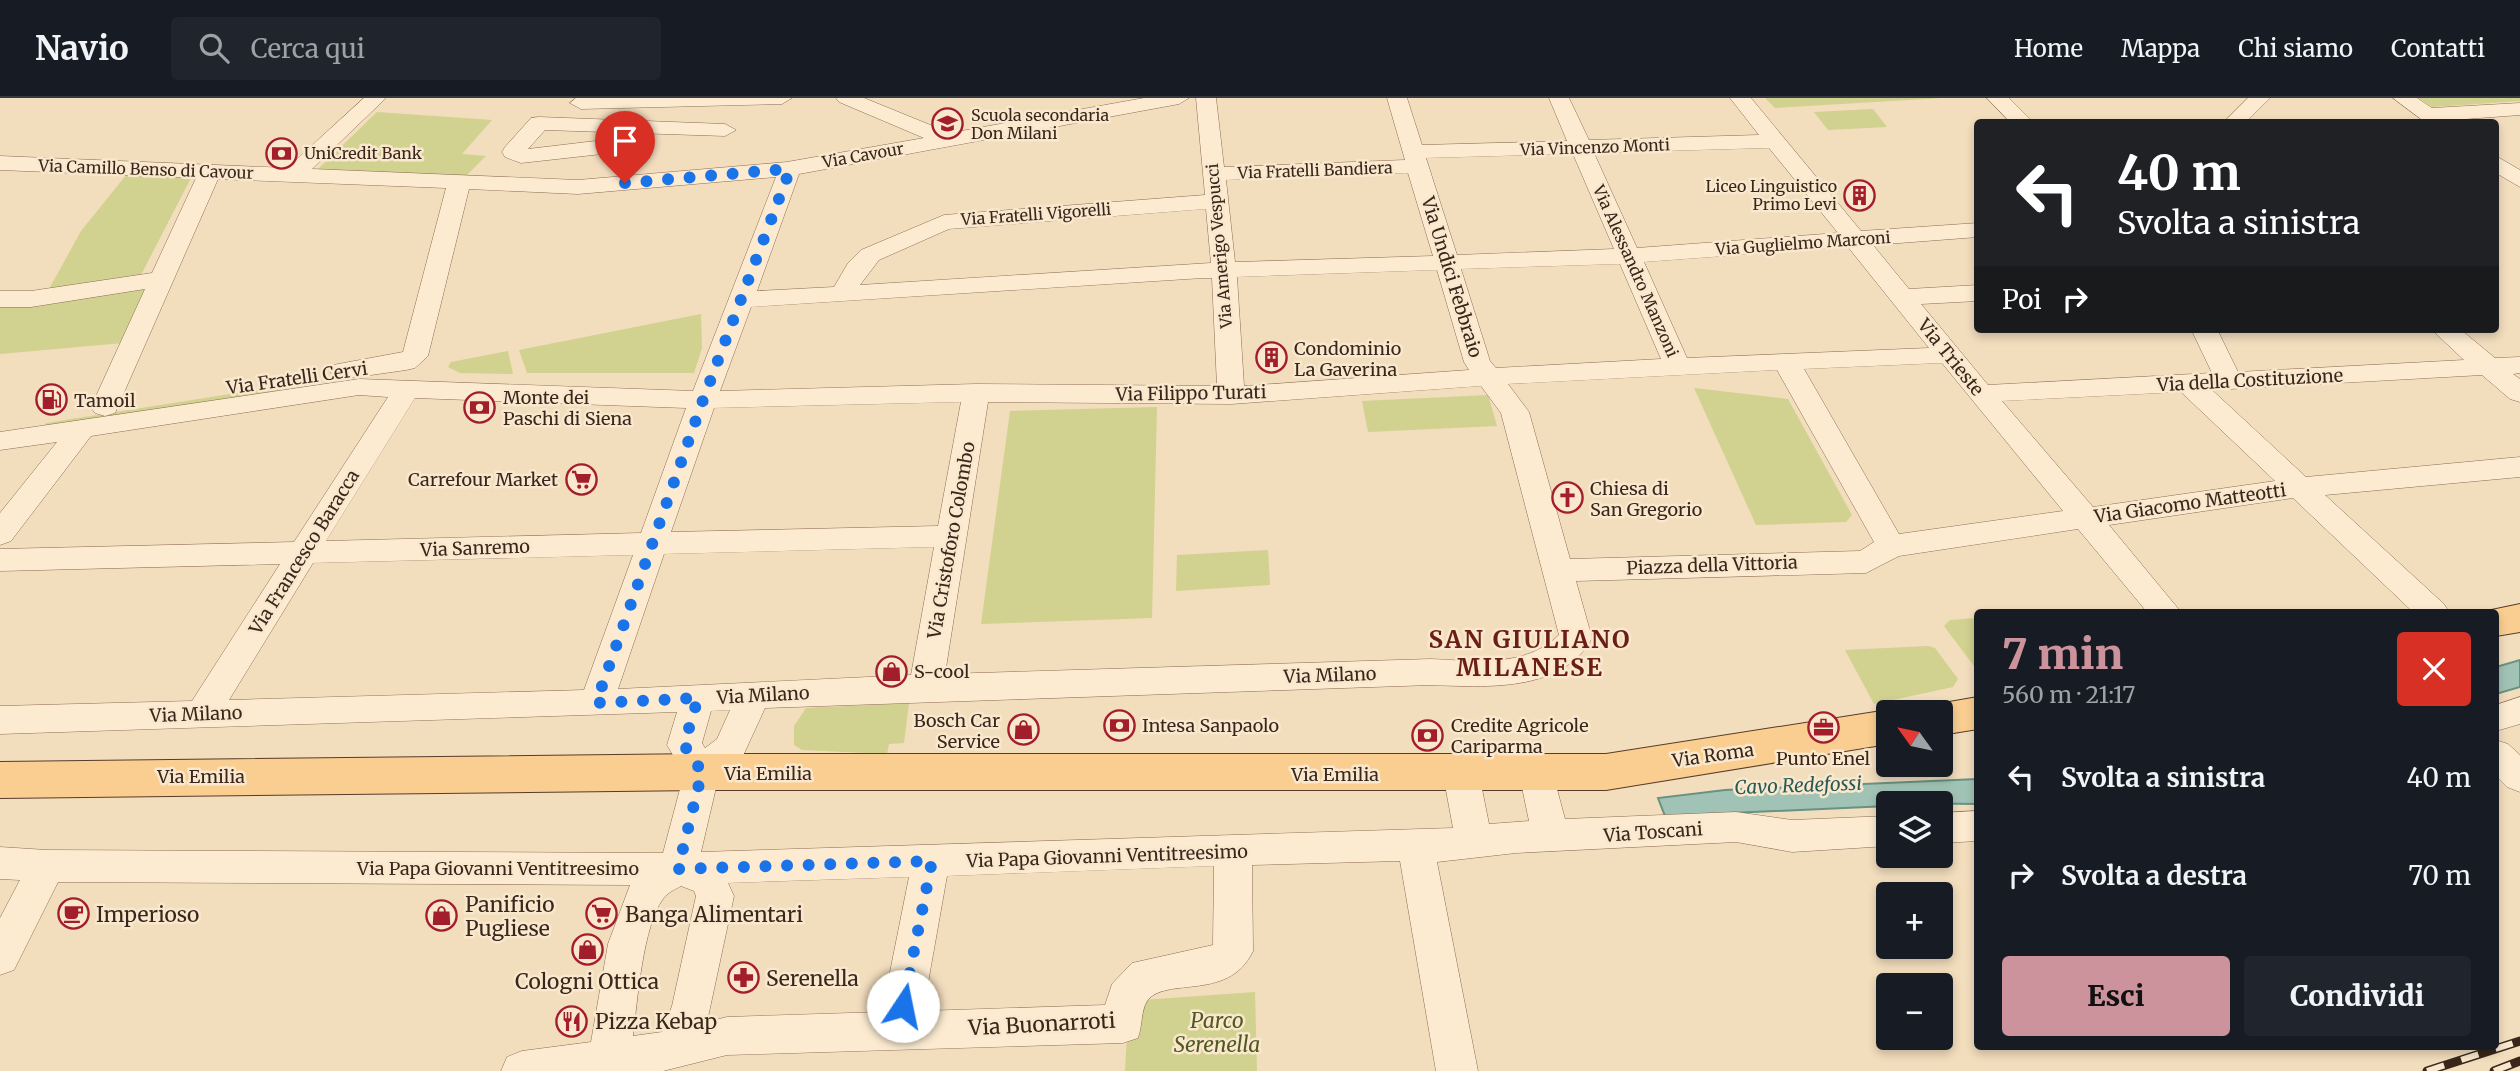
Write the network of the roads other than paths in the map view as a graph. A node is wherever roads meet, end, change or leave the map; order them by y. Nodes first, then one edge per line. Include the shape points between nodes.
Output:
1 (376, 98) edge
2 (782, 98) edge
3 (846, 98) edge
4 (1179, 98) edge
5 (1206, 98) edge
6 (1397, 98) edge
7 (1559, 98) edge
8 (1740, 98) edge
9 (1997, 98) edge
10 (2260, 98) edge
11 (2403, 98) edge
12 (747, 99) edge
13 (582, 103) dead end
14 (2520, 109) edge
15 (2019, 119) edge
16 (2237, 119) edge
17 (2433, 119) edge
18 (948, 140) junction
19 (1776, 141) junction
20 (1580, 147) junction
21 (720, 152) junction
22 (517, 154) junction
23 (1416, 159) junction
24 (0, 163) edge
25 (2499, 165) edge
26 (787, 169) junction
27 (210, 171) junction
28 (1212, 174) junction
29 (292, 176) junction
30 (2520, 180) edge
31 (471, 181) junction
32 (2520, 190) edge
33 (2499, 191) edge
34 (1214, 201) junction
35 (1974, 230) edge
36 (1856, 239) junction
37 (1629, 256) junction
38 (1449, 263) junction
39 (1224, 270) junction
40 (163, 279) junction
41 (843, 292) junction
42 (1974, 293) edge
43 (1903, 297) junction
44 (0, 299) edge
45 (742, 300) junction
46 (2206, 333) edge
47 (2449, 333) edge
48 (1950, 355) junction
49 (1786, 362) junction
50 (2520, 365) edge
51 (1678, 367) junction
52 (2489, 367) junction
53 (1487, 377) junction
54 (399, 380) junction
55 (2230, 382) junction
56 (2189, 384) junction
57 (976, 393) junction
58 (2520, 393) edge
59 (1981, 394) junction
60 (1231, 395) junction
61 (703, 400) junction
62 (105, 407) junction
63 (0, 423) edge
64 (82, 429) junction
65 (0, 441) edge
66 (2520, 467) edge
67 (2300, 487) junction
68 (2087, 518) junction
69 (0, 534) edge
70 (951, 536) junction
71 (653, 543) junction
72 (304, 552) junction
73 (1878, 554) junction
74 (0, 560) edge
75 (1559, 570) junction
76 (2163, 609) edge
77 (2430, 609) edge
78 (2520, 618) edge
79 (2499, 622) edge
80 (1534, 668) joint
81 (926, 687) junction
82 (754, 695) junction
83 (698, 698) junction
84 (596, 703) junction
85 (2520, 710) edge
86 (202, 714) junction
87 (1974, 714) edge
88 (1953, 716) edge
89 (2499, 717) edge
90 (0, 720) edge
91 (1876, 729) edge
92 (2499, 757) edge
93 (702, 772) junction
94 (1537, 773) junction
95 (1461, 774) junction
96 (2520, 777) edge
97 (0, 780) edge
98 (1974, 826) edge
99 (1953, 827) edge
100 (1876, 832) edge
101 (1550, 836) junction
102 (1474, 842) junction
103 (1416, 847) junction
104 (1233, 852) junction
105 (932, 861) junction
106 (0, 863) edge
107 (47, 866) junction
108 (678, 869) junction
109 (0, 957) edge
110 (899, 1030) junction
111 (676, 1049) junction
112 (610, 1060) junction
113 (522, 1071) edge
114 (1457, 1071) edge

1 - 29 street
2 - 12 street
3 - 18 street
4 - 18 street, Via Cavour
5 - 28 street, Via Amerigo Vespucci
6 - 23 street, Via Undici Febbraio
7 - 20 street, Via Alessandro Manzoni
8 - 19 street, Via Trieste
9 - 15 street
10 - 16 street
11 - 17 street
12 - 13 street
12 - 21 street
14 - 17 street
18 - 26 street, Via Cavour
19 - 20 street, Via Vincenzo Monti
19 - 36 street, Via Trieste
20 - 23 street, Via Vincenzo Monti
20 - 37 street, Via Alessandro Manzoni
21 - 22 street via 687,138
21 - 22 street via 539,123
21 - 26 street, Via Cavour
21 - 31 street, Via Cavour via 578,187
22 - 31 street
23 - 28 street, Via Fratelli Bandiera
23 - 38 street, Via Undici Febbraio
24 - 27 street, Via Camillo Benso di Cavour
25 - 30 street
26 - 45 street
27 - 29 street, Via Camillo Benso di Cavour
27 - 40 street
28 - 34 street, Via Amerigo Vespucci
29 - 31 street, Via Cavour
31 - 54 street via 420,348
32 - 33 street
34 - 39 street, Via Amerigo Vespucci
34 - 41 street, Via Fratelli Vigorelli via 944,222 870,255
35 - 36 street, Via Guglielmo Marconi
36 - 37 street, Via Guglielmo Marconi
36 - 43 street, Via Trieste
37 - 38 street
37 - 51 street, Via Alessandro Manzoni
38 - 39 street
38 - 53 street, Via Undici Febbraio via 1477,362
39 - 41 street
39 - 60 street, Via Amerigo Vespucci
40 - 44 street via 31,299
40 - 62 street
41 - 45 street
42 - 43 street
43 - 48 street, Via Trieste
45 - 61 street
46 - 55 street
47 - 52 street
48 - 49 street, Via Filippo Turati
48 - 59 street, Via Trieste
49 - 51 street, Via Filippo Turati
49 - 73 street
50 - 52 street, Via della Costituzione
51 - 53 street, Via Filippo Turati
52 - 55 street, Via della Costituzione
52 - 58 street
53 - 60 street, Via Filippo Turati
53 - 75 street, Via Undici Febbraio via 1516,412
54 - 61 street, Via Filippo Turati
54 - 62 street, Via Fratelli Cervi
54 - 64 street, Via Fratelli Cervi
54 - 72 street, Via Francesco Baracca
55 - 56 street, Via della Costituzione
56 - 59 street, Via della Costituzione
56 - 67 street
57 - 60 street, Via Filippo Turati
57 - 61 street, Via Filippo Turati
57 - 70 street, Via Cristoforo Colombo
59 - 68 street, Via Trieste
61 - 71 street
62 - 63 street, Via Fratelli Cervi
64 - 65 street, Via Fratelli Cervi
64 - 69 street
66 - 67 street, Via Giacomo Matteotti
67 - 68 street, Via Giacomo Matteotti
67 - 77 street
68 - 73 street, Via Giacomo Matteotti
68 - 76 street, Via Trieste
70 - 71 street, Via Sanremo
70 - 81 street, Via Cristoforo Colombo
71 - 72 street, Via Sanremo
71 - 84 street
72 - 74 street, Via Sanremo
72 - 86 street, Via Francesco Baracca
73 - 75 street, Piazza della Vittoria
75 - 80 street, Via Undici Febbraio via 1576,638 1564,654
78 - 79 main road
80 - 81 street, Via Milano via 1484,674
81 - 82 street, Via Milano
82 - 83 street, Via Milano
82 - 93 street via 730,748
83 - 84 street, Via Milano
83 - 93 street via 684,745
84 - 86 street, Via Milano
85 - 89 street
86 - 90 street, Via Milano
87 - 88 main road
91 - 94 main road, Via Roma via 1606,772
92 - 96 street
93 - 95 main road, Via Emilia
93 - 97 main road, Via Emilia
93 - 108 street
94 - 95 main road, Via Emilia
94 - 101 street
95 - 102 street
98 - 99 street
100 - 101 street, Via Toscani via 1792,836 1736,827
101 - 102 street, Via Toscani
102 - 103 street, Via Toscani
103 - 104 street, Via Papa Giovanni Ventitreesimo via 1361,845
103 - 114 street
104 - 105 street, Via Papa Giovanni Ventitreesimo
104 - 110 street, Via Buonarroti via 1234,951 1222,963 1146,976 1126,997 1123,1024
105 - 108 street, Via Papa Giovanni Ventitreesimo
105 - 110 street
106 - 107 street, Via Papa Giovanni Ventitreesimo
107 - 108 street, Via Papa Giovanni Ventitreesimo
107 - 109 street
108 - 111 street via 708,880 715,896 692,1006
108 - 112 street via 651,886 637,911
110 - 111 street, Via Buonarroti via 727,1036
111 - 112 street, Via Buonarroti
112 - 113 street, Via Buonarroti

